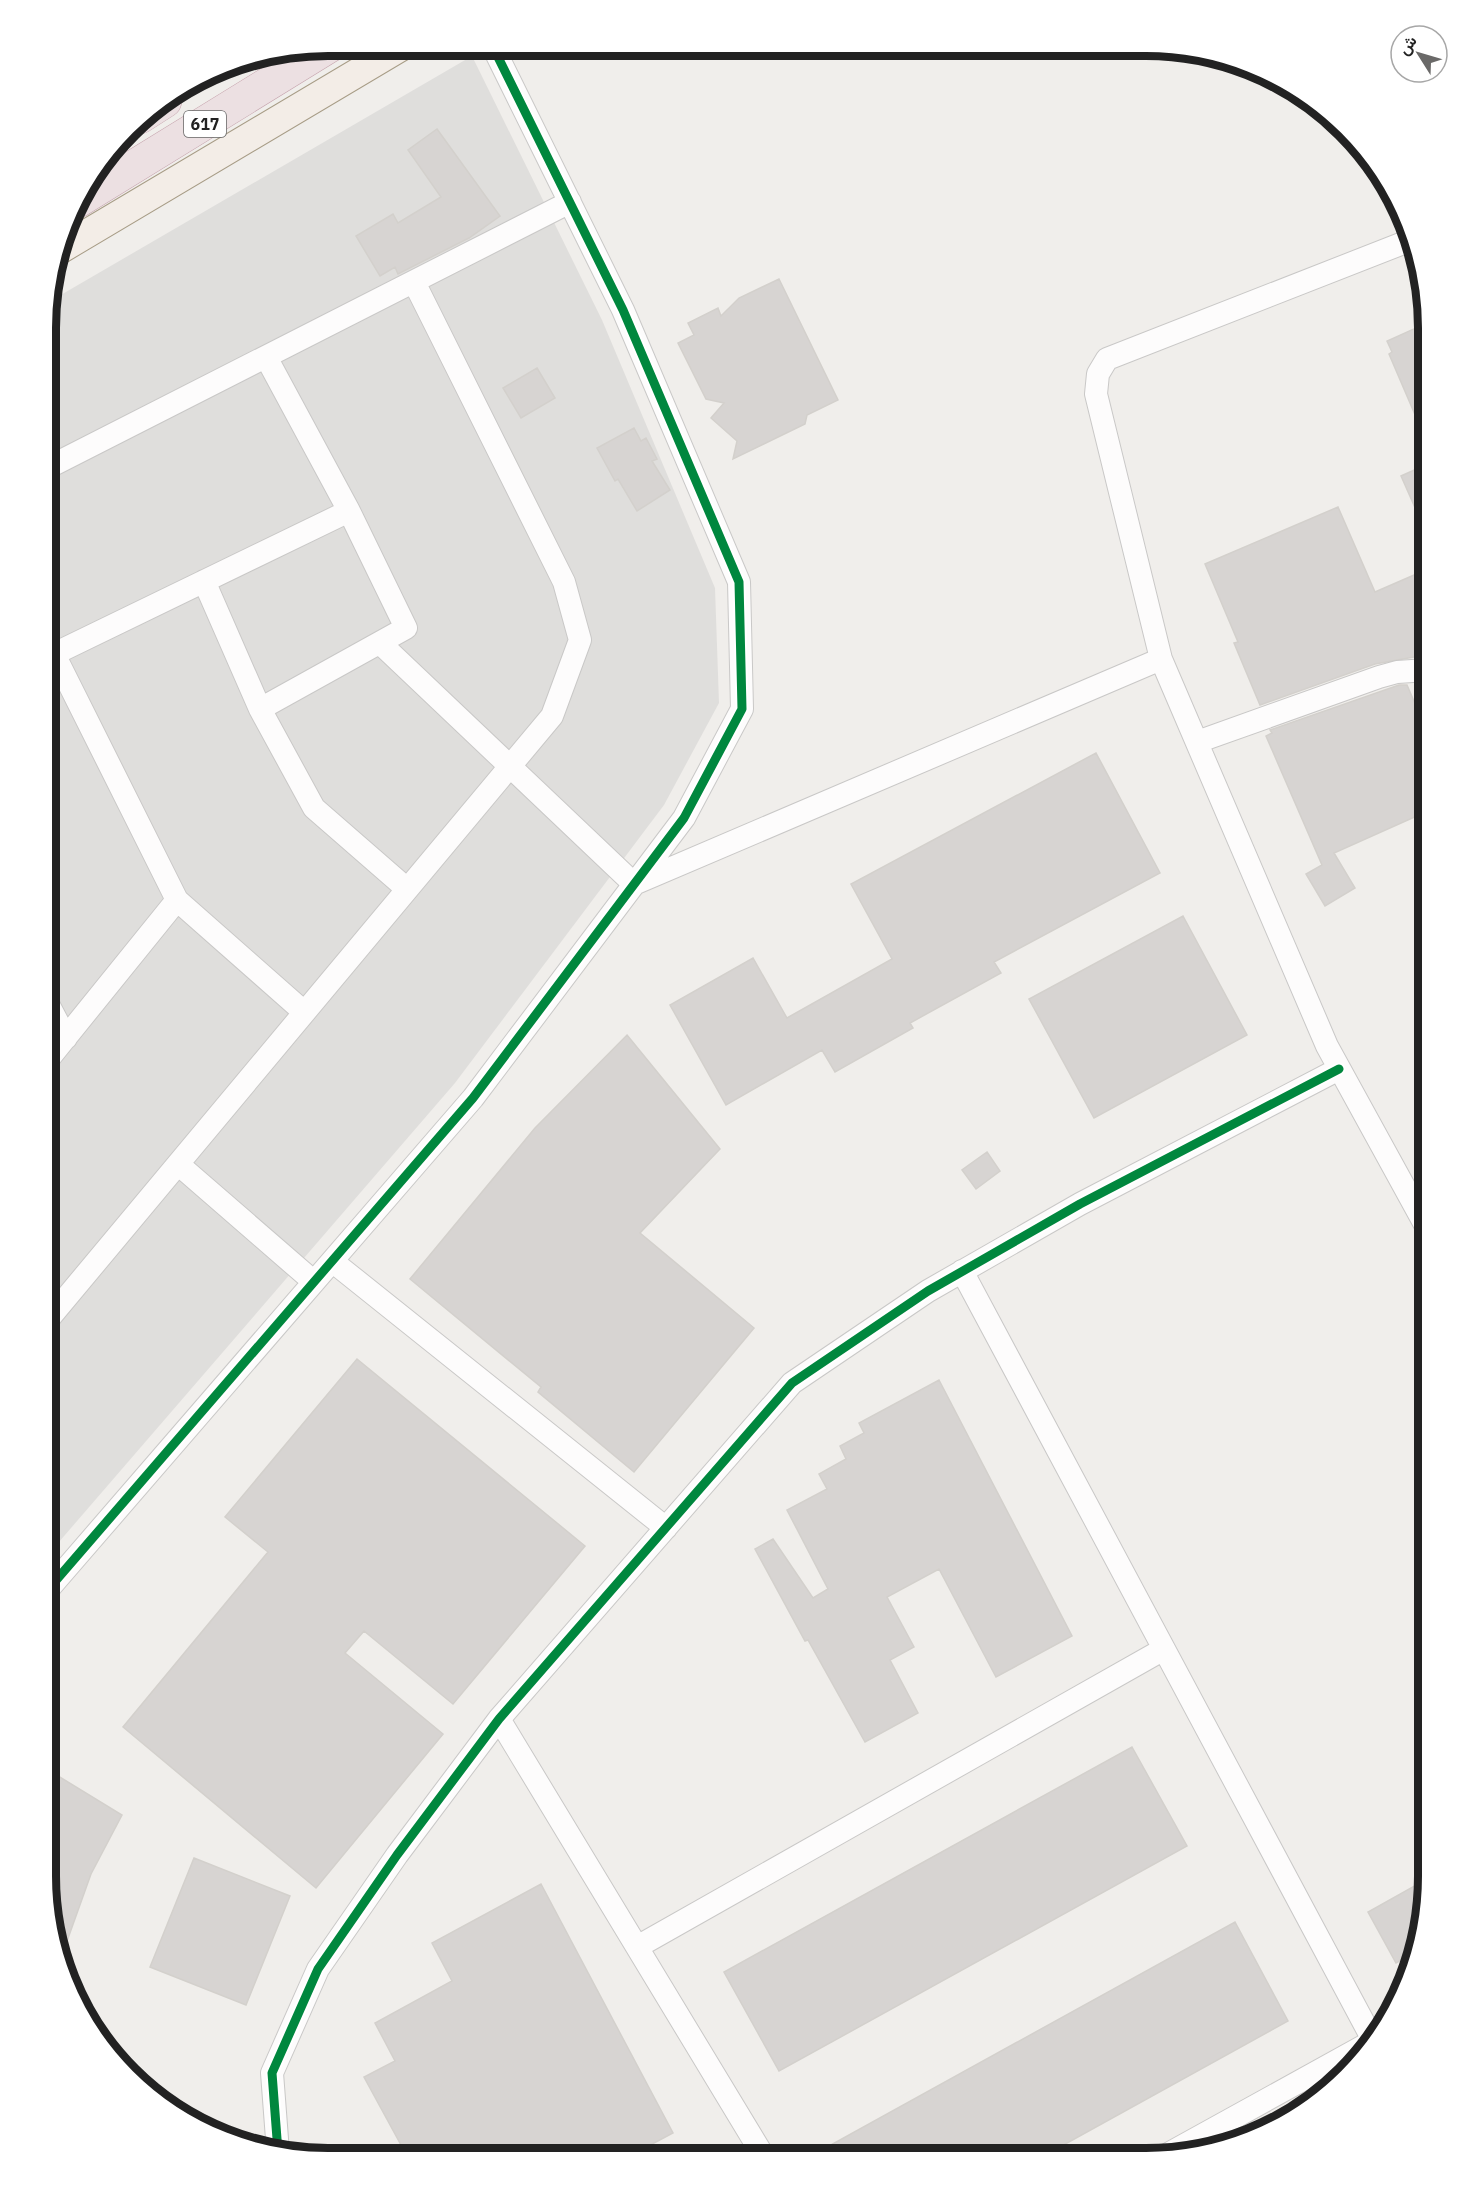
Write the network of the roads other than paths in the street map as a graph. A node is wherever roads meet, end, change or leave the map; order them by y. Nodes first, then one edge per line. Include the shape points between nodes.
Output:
1 (313, 56) edge
2 (386, 56) edge
3 (497, 56) edge
4 (92, 193) edge
5 (570, 202) junction
6 (1404, 242) edge
7 (68, 245) edge
8 (414, 282) junction
9 (266, 357) junction
10 (56, 463) edge
11 (349, 511) junction
12 (204, 581) junction
13 (380, 643) junction
14 (56, 644) edge
15 (56, 659) edge
16 (1161, 659) junction
17 (1418, 671) edge
18 (260, 709) junction
19 (1197, 742) junction
20 (510, 766) junction
21 (634, 884) junction
22 (407, 889) junction
23 (177, 900) junction
24 (304, 1012) junction
25 (56, 1019) edge
26 (66, 1038) junction
27 (56, 1050) edge
28 (1340, 1069) junction
29 (178, 1164) junction
30 (1418, 1212) edge
31 (332, 1262) junction
32 (962, 1271) junction
33 (314, 1282) junction
34 (56, 1310) edge
35 (666, 1528) junction
36 (56, 1580) edge
37 (1164, 1649) junction
38 (499, 1719) junction
39 (637, 1947) junction
40 (1367, 2032) edge
41 (1353, 2052) edge
42 (277, 2142) edge
43 (1186, 2144) edge
44 (759, 2148) edge

1 - 4 highway, 617
2 - 7 main road
3 - 5 street
5 - 8 street
5 - 21 street via 623,309 739,582 742,709 684,818
6 - 16 street via 1107,359 1098,374 1096,394
8 - 9 street
8 - 20 street via 564,582 580,640 552,716
9 - 10 street
9 - 11 street
11 - 12 street
11 - 13 street via 406,628
12 - 14 street
12 - 18 street
13 - 18 street
13 - 20 street
15 - 23 street
16 - 19 street
16 - 21 street
17 - 19 street via 1379,677
18 - 22 street via 314,808
19 - 28 street
20 - 21 street
20 - 22 street
21 - 31 street via 473,1098
22 - 24 street
23 - 24 street
23 - 26 street
24 - 29 street
25 - 26 street
26 - 27 street
28 - 30 street
28 - 32 street via 1080,1204
29 - 33 street
29 - 34 street
31 - 33 street
31 - 35 street
32 - 35 street via 792,1383
32 - 37 street
33 - 36 street
35 - 38 street
37 - 39 street
37 - 40 street
38 - 39 street
38 - 42 street via 318,1969 272,2073
39 - 44 street
41 - 43 street

